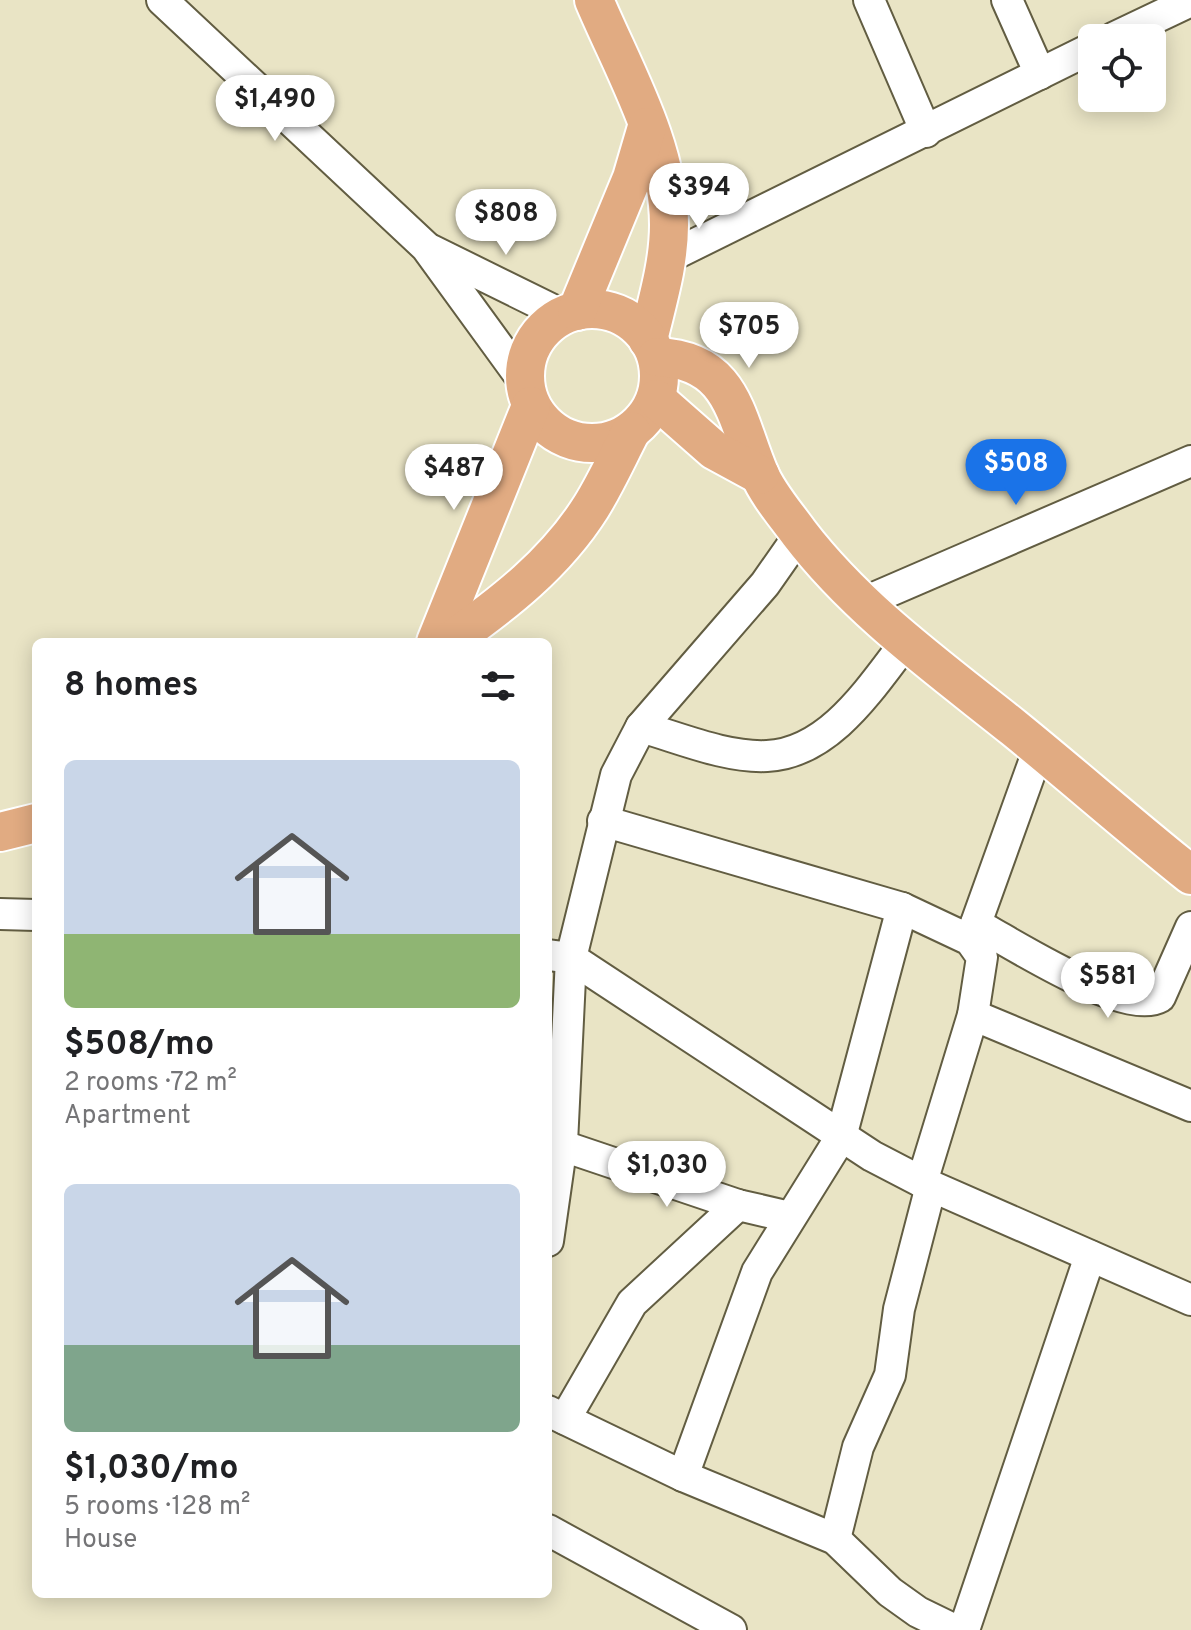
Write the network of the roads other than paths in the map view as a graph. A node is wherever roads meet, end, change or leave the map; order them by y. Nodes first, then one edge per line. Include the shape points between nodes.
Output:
1 (162, 0) edge
2 (594, 0) edge
3 (869, 0) edge
4 (1007, 0) edge
5 (1176, 4) edge
6 (1139, 24) edge
7 (1078, 55) edge
8 (1040, 74) junction
9 (647, 127) junction
10 (926, 132) junction
11 (426, 247) junction
12 (667, 258) junction
13 (570, 313) junction
14 (652, 348) junction
15 (528, 394) junction
16 (656, 399) junction
17 (631, 431) junction
18 (1191, 461) edge
19 (760, 475) junction
20 (800, 534) junction
21 (862, 603) junction
22 (437, 638) edge
23 (454, 638) edge
24 (906, 642) junction
25 (641, 727) junction
26 (1039, 748) junction
27 (603, 821) junction
28 (32, 824) edge
29 (0, 832) edge
30 (1191, 875) edge
31 (902, 908) junction
32 (0, 914) edge
33 (32, 915) edge
34 (1191, 927) edge
35 (973, 932) junction
36 (560, 957) edge
37 (973, 1015) junction
38 (1191, 1106) edge
39 (841, 1137) junction
40 (555, 1142) edge
41 (552, 1184) edge
42 (926, 1184) junction
43 (738, 1205) junction
44 (790, 1217) junction
45 (1090, 1256) junction
46 (1191, 1300) edge
47 (557, 1415) edge
48 (683, 1476) junction
49 (552, 1532) edge
50 (835, 1539) junction
51 (731, 1630) edge
52 (955, 1630) edge
53 (964, 1630) edge

1 - 11 street
2 - 9 main road
3 - 10 street
4 - 8 street
5 - 6 street
7 - 8 street
8 - 10 street
9 - 12 main road via 667,196
9 - 13 main road via 632,178
10 - 12 street
11 - 13 street
11 - 15 street
12 - 14 main road
13 - 14 main road via 597,309 617,314 635,324
13 - 15 main road via 546,327 533,343 526,362
14 - 16 main road via 660,378
14 - 19 main road via 696,364 716,379 731,397
15 - 17 main road via 545,424 564,437 610,441
15 - 22 main road
16 - 17 main road
16 - 19 main road via 714,450
17 - 23 main road via 591,508 555,555 523,587
18 - 21 street
19 - 20 main road
20 - 21 main road
20 - 25 street via 765,584
21 - 24 main road
24 - 25 street via 841,719 787,752 744,754
24 - 26 main road
25 - 27 street via 616,775
26 - 30 main road
26 - 35 street
27 - 31 street
27 - 36 street
28 - 29 main road
31 - 35 street
31 - 39 street
32 - 33 street
34 - 35 street via 1160,997 1151,1002 1094,987
35 - 37 street via 982,957
36 - 39 street
36 - 40 street
37 - 38 street
37 - 42 street
39 - 42 street
39 - 44 street
40 - 41 street
40 - 43 street
42 - 45 street
42 - 50 street via 890,1375 858,1447
43 - 44 street
43 - 47 street via 632,1303
44 - 48 street via 757,1272
45 - 46 street
45 - 53 street
47 - 48 street
48 - 50 street
49 - 51 street
50 - 52 street via 890,1592

